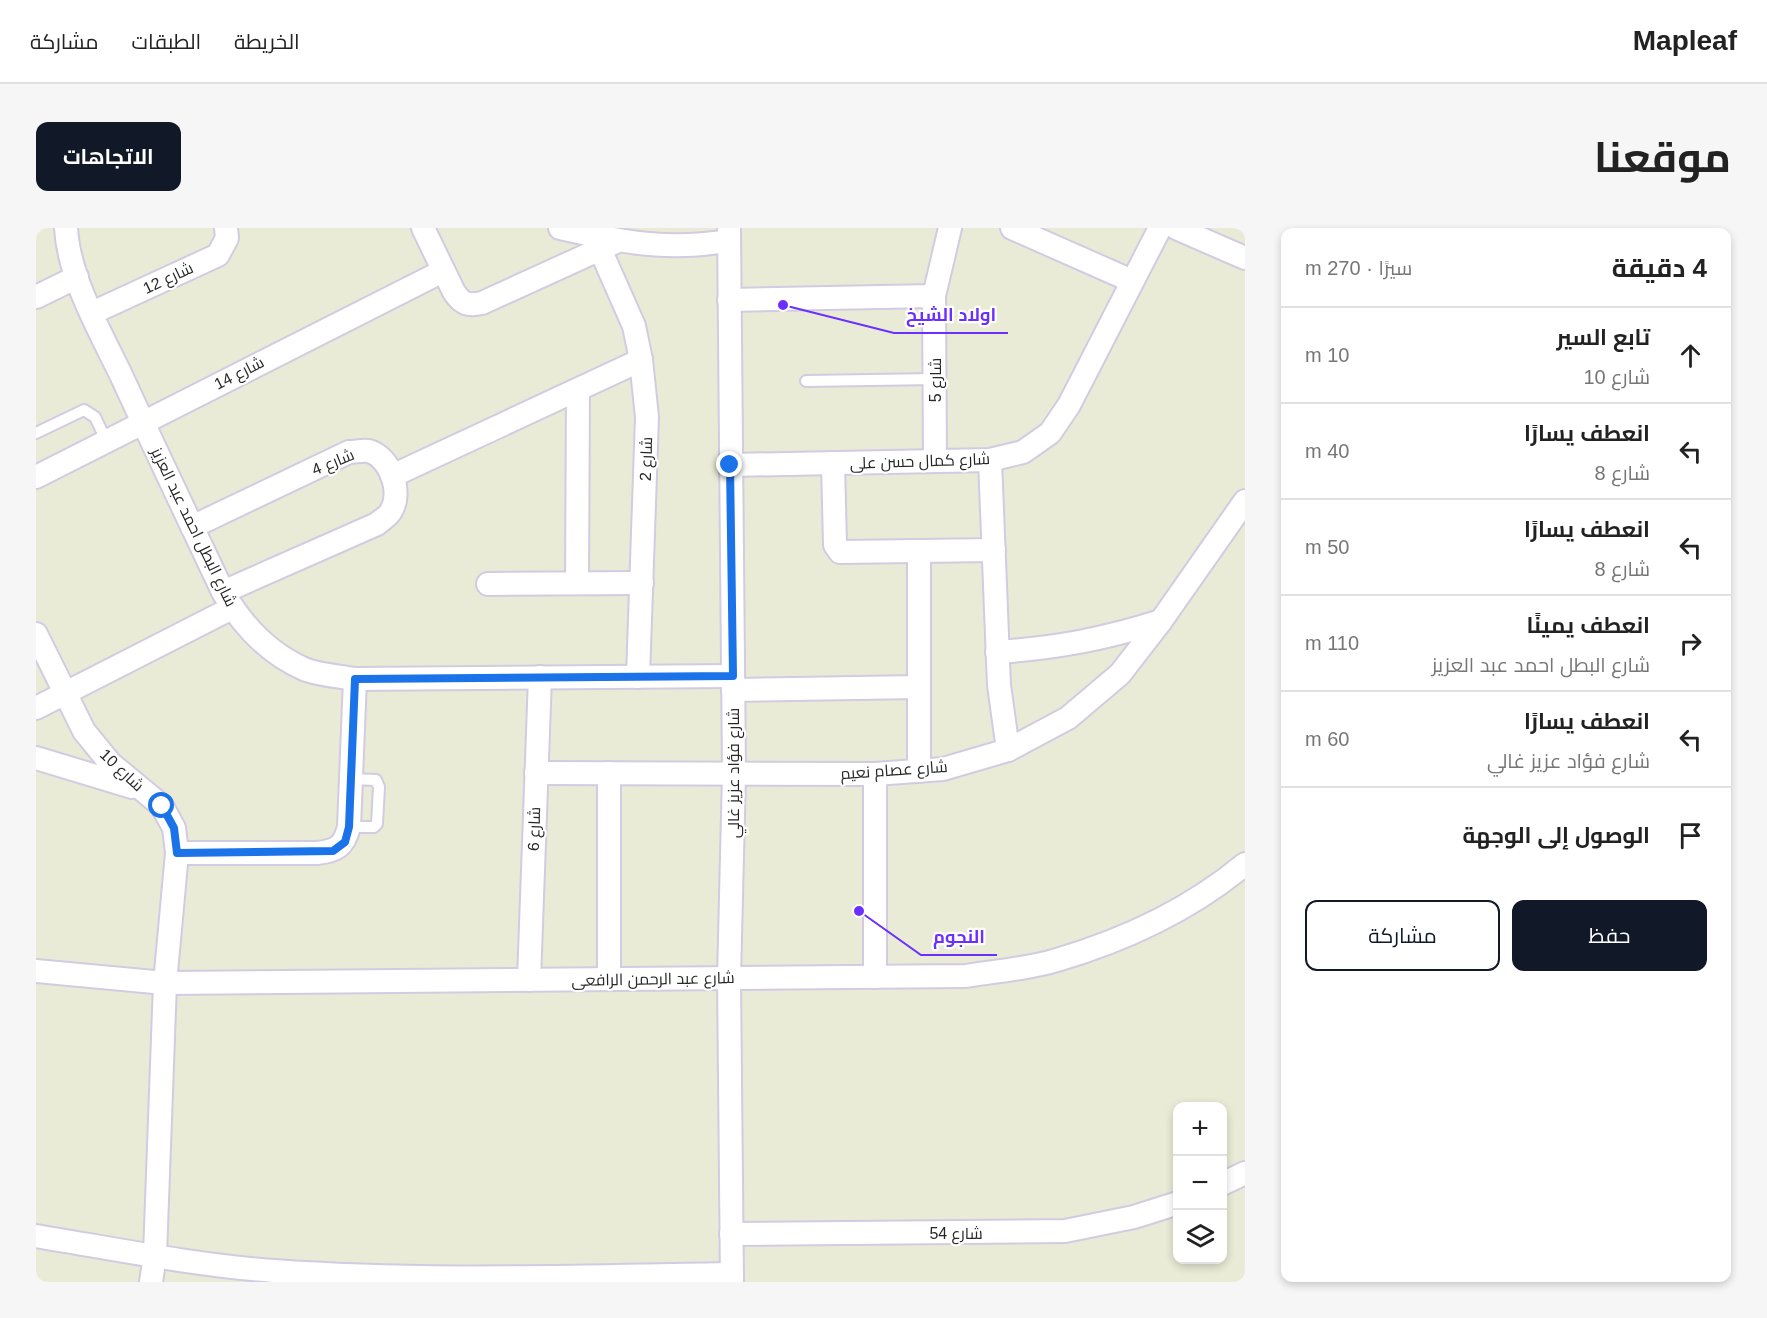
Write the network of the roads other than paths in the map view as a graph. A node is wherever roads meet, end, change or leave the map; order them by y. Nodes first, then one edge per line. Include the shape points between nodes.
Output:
1 (66, 228) edge
2 (226, 228) edge
3 (423, 228) edge
4 (560, 228) edge
5 (950, 228) edge
6 (1012, 228) edge
7 (1160, 228) edge
8 (1176, 228) edge
9 (728, 234) edge
10 (609, 245) junction
11 (1245, 258) edge
12 (443, 271) junction
13 (77, 277) junction
14 (1132, 281) junction
15 (934, 296) junction
16 (36, 297) edge
17 (729, 300) junction
18 (92, 313) junction
19 (641, 360) junction
20 (935, 379) junction
21 (806, 381) dead end
22 (578, 390) junction
23 (142, 421) junction
24 (36, 433) edge
25 (106, 440) junction
26 (990, 460) junction
27 (935, 461) junction
28 (832, 463) junction
29 (730, 465) junction
30 (392, 476) junction
31 (36, 477) edge
32 (1245, 501) edge
33 (192, 526) junction
34 (993, 550) junction
35 (919, 552) junction
36 (642, 583) junction
37 (488, 584) dead end
38 (578, 584) junction
39 (227, 600) junction
40 (1161, 621) junction
41 (36, 634) edge
42 (997, 652) junction
43 (540, 677) junction
44 (639, 677) junction
45 (355, 679) junction
46 (733, 683) junction
47 (919, 687) junction
48 (65, 693) junction
49 (36, 708) edge
50 (1008, 750) junction
51 (36, 758) edge
52 (919, 771) junction
53 (536, 773) junction
54 (609, 773) junction
55 (734, 774) junction
56 (875, 774) junction
57 (142, 790) junction
58 (177, 853) junction
59 (1245, 864) edge
60 (36, 970) edge
61 (875, 977) junction
62 (729, 978) junction
63 (609, 979) junction
64 (529, 980) junction
65 (165, 983) junction
66 (1245, 1173) edge
67 (1227, 1182) edge
68 (1173, 1204) edge
69 (731, 1234) junction
70 (36, 1236) edge
71 (154, 1255) junction
72 (732, 1278) edge
73 (151, 1282) edge

1 - 13 street, شارع البطل احمد عبد العزيز
2 - 18 street, شارع 12 via 227,237 218,255
3 - 12 street
4 - 10 street
5 - 15 street, شارع 5
6 - 14 street
7 - 14 street, شارع كمال حسن على
8 - 11 street
9 - 10 street via 692,246
9 - 17 street, شارع فؤاد عزيز غالي
10 - 12 street via 471,306 460,302
10 - 19 street, شارع 2
12 - 23 street, شارع 14
13 - 16 street
13 - 18 street, شارع البطل احمد عبد العزيز
14 - 26 street, شارع كمال حسن على via 1069,405 1050,433 1023,452
15 - 17 street
15 - 20 street, شارع 5
17 - 29 street, شارع فؤاد عزيز غالي
18 - 23 street, شارع البطل احمد عبد العزيز
19 - 22 street
19 - 36 street, شارع 2 via 647,417
20 - 21 lane
20 - 27 street, شارع 5
22 - 30 street
22 - 38 street
23 - 25 street, شارع 14
23 - 33 street, شارع البطل احمد عبد العزيز
24 - 25 lane via 84,410 95,417
25 - 31 street, شارع 14
26 - 27 street, شارع كمال حسن على
26 - 34 street
27 - 28 street, شارع كمال حسن على
28 - 29 street, شارع كمال حسن على
28 - 35 street via 835,545 840,552
29 - 46 street, شارع فؤاد عزيز غالي
30 - 33 street, شارع 4 via 384,460 376,455 368,451 350,452
30 - 39 street via 397,494 391,512 377,524
32 - 40 street, شارع عصام نعيم
33 - 39 street, شارع البطل احمد عبد العزيز
34 - 35 street
34 - 42 street
35 - 47 street
36 - 38 street
36 - 44 street, شارع 2
37 - 38 street
39 - 45 street, شارع البطل احمد عبد العزيز via 261,643 305,669
39 - 48 street
40 - 42 street via 1108,638 1053,648
40 - 50 street, شارع عصام نعيم via 1112,682 1068,718
41 - 48 street, شارع 10
42 - 50 street
43 - 44 street, شارع البطل احمد عبد العزيز
43 - 45 street, شارع البطل احمد عبد العزيز
43 - 53 street, شارع 6
44 - 46 street, شارع البطل احمد عبد العزيز
45 - 58 street via 349,827 345,842 333,851
46 - 47 street, شارع البطل احمد عبد العزيز
46 - 55 street, شارع فؤاد عزيز غالي
47 - 52 street
48 - 49 street
48 - 57 street, شارع 10 via 84,731 110,763
50 - 52 street, شارع عصام نعيم via 943,769
51 - 57 street
52 - 56 street, شارع عصام نعيم
53 - 54 street, شارع عصام نعيم
53 - 64 street, شارع 6
54 - 55 street, شارع عصام نعيم
54 - 63 street
55 - 56 street, شارع عصام نعيم
55 - 62 street, شارع فؤاد عزيز غالي
56 - 61 street
57 - 58 street, شارع 10 via 166,813 174,828
58 - 65 street, شارع 10
59 - 61 street, شارع عبد الرحمن الرافعى via 1220,885 1141,930 1056,961 966,976
60 - 65 street, شارع عبد الرحمن الرافعى
61 - 62 street, شارع عبد الرحمن الرافعى
62 - 63 street, شارع عبد الرحمن الرافعى
62 - 69 street, شارع فؤاد عزيز غالي
63 - 64 street, شارع عبد الرحمن الرافعى
64 - 65 street, شارع عبد الرحمن الرافعى
65 - 71 street, شارع 10
66 - 67 street
68 - 69 street, شارع 54 via 1099,1226 1065,1231
69 - 72 street, شارع فؤاد عزيز غالي
70 - 71 street
71 - 72 street via 272,1271 385,1276
71 - 73 street, شارع 10

